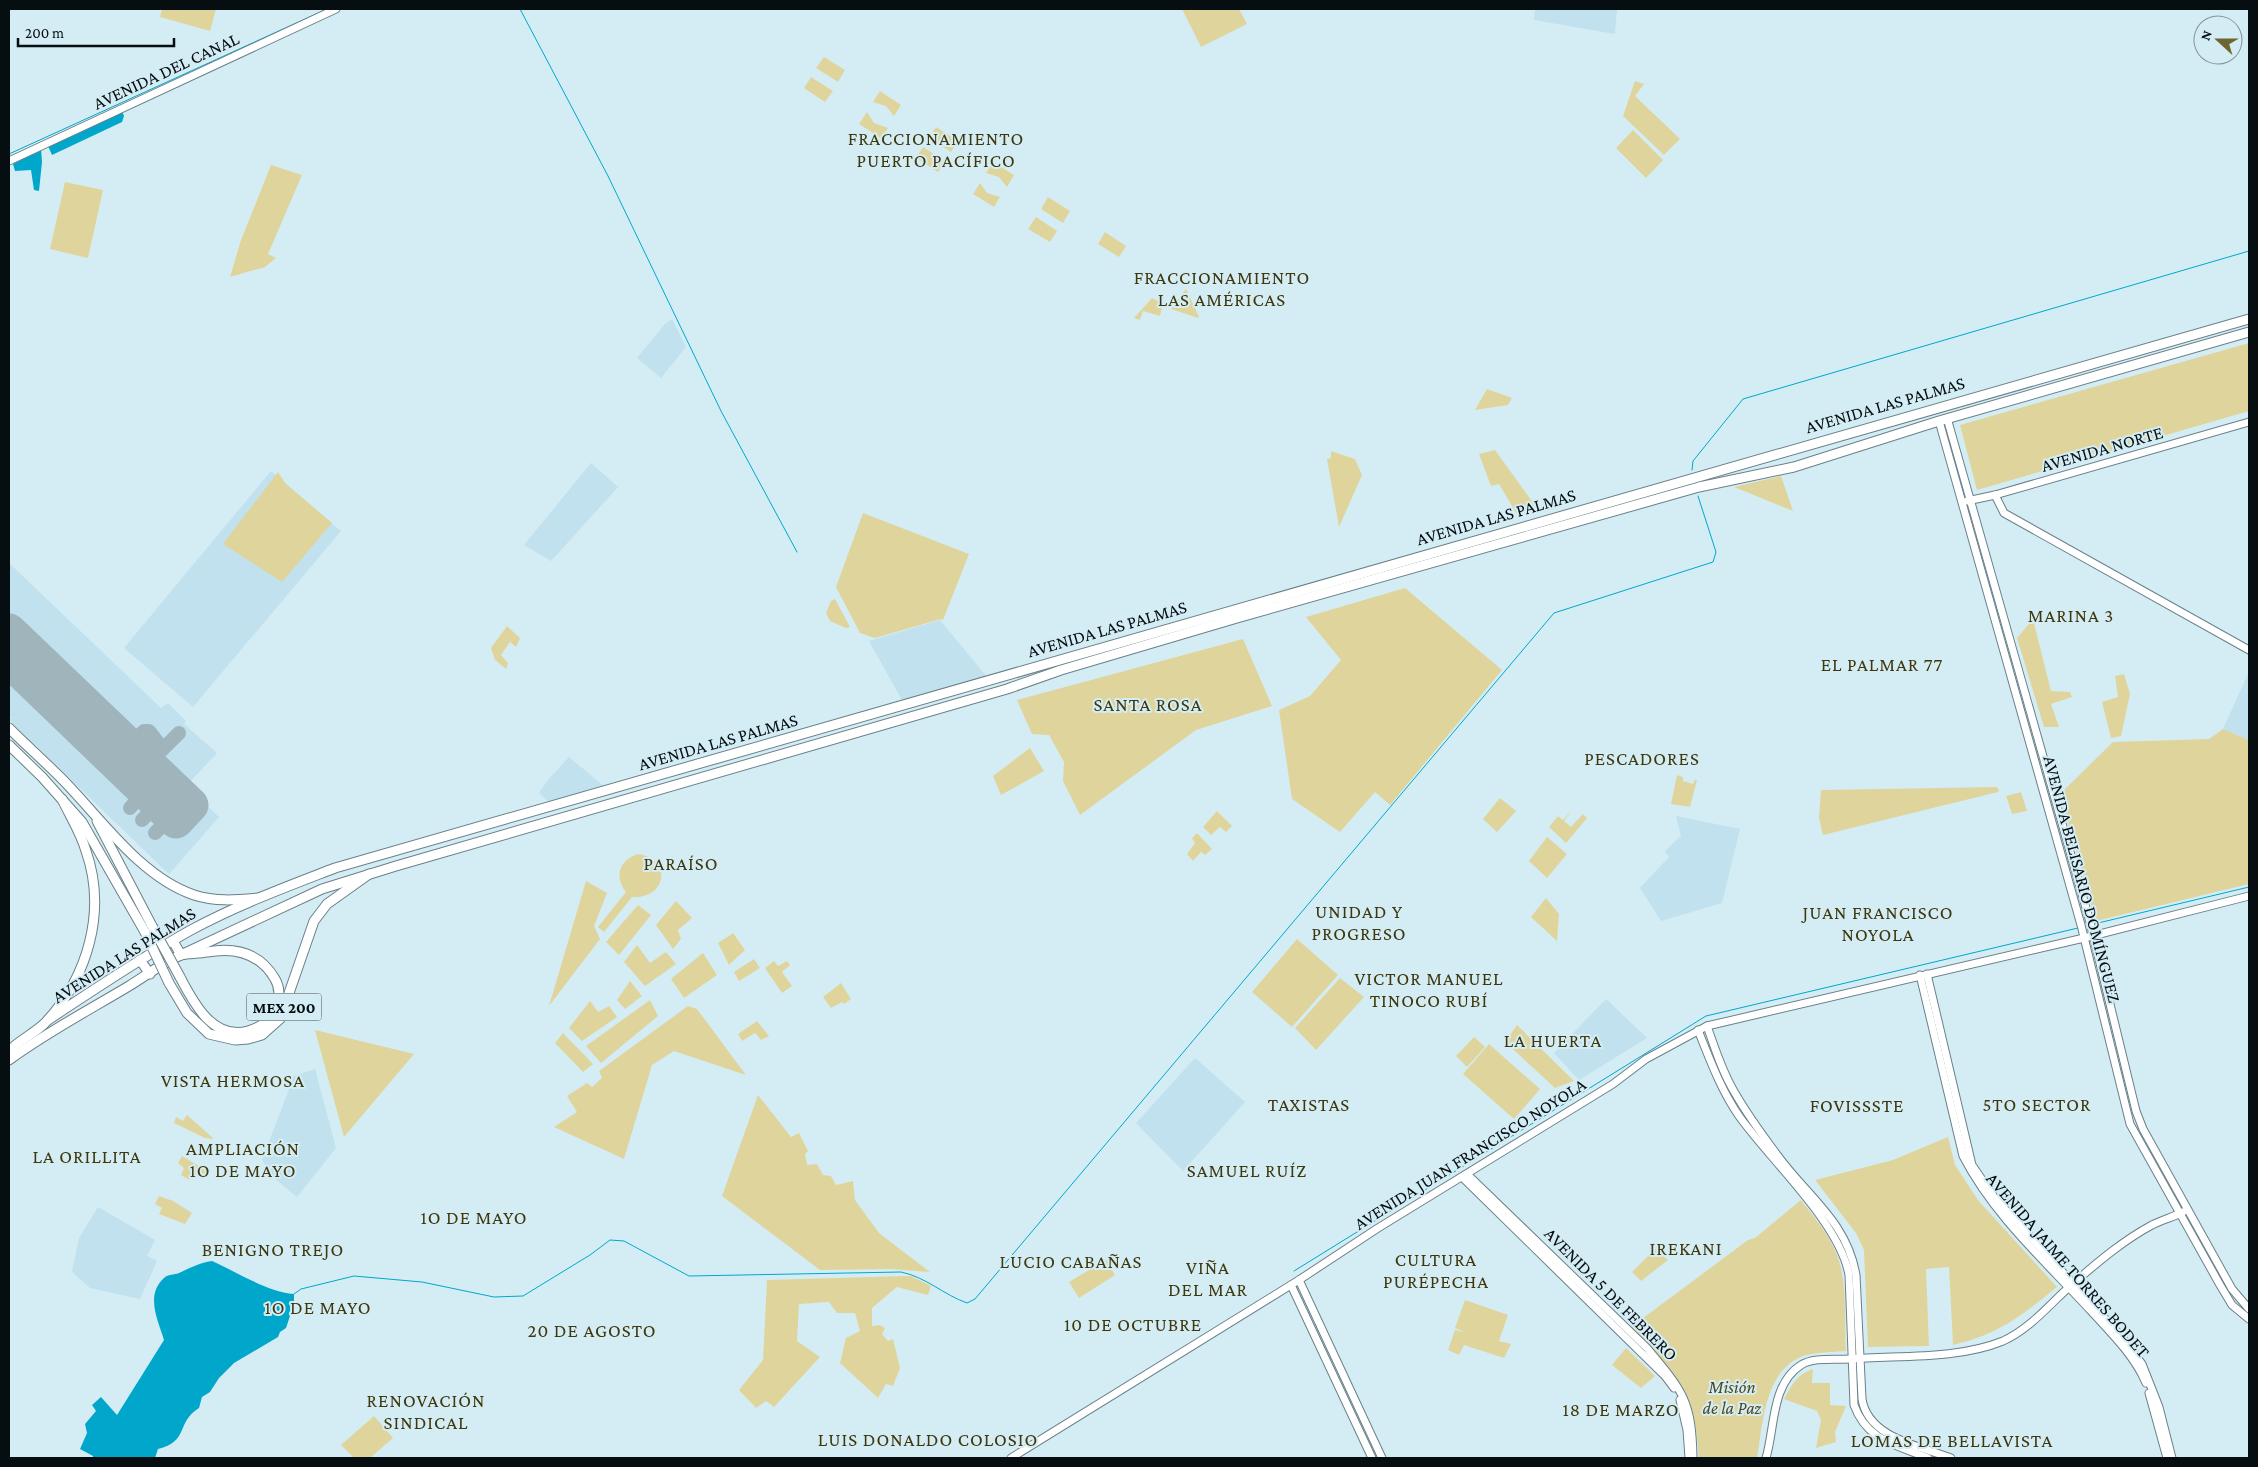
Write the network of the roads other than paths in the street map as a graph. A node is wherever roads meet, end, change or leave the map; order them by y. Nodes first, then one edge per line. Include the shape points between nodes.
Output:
1 (336, 9) edge
2 (9, 161) edge
3 (2249, 319) edge
4 (2249, 332) edge
5 (1943, 420) junction
6 (2249, 422) edge
7 (1954, 446) junction
8 (1946, 448) junction
9 (1995, 495) junction
10 (1962, 500) junction
11 (1971, 502) junction
12 (2249, 650) edge
13 (9, 728) edge
14 (9, 745) edge
15 (62, 799) junction
16 (92, 812) junction
17 (392, 852) junction
18 (396, 866) junction
19 (322, 874) junction
20 (366, 876) junction
21 (326, 888) junction
22 (2249, 896) edge
23 (258, 898) junction
24 (2087, 913) junction
25 (2078, 915) junction
26 (148, 929) junction
27 (2092, 929) junction
28 (2083, 932) junction
29 (173, 941) junction
30 (181, 956) junction
31 (140, 960) junction
32 (150, 974) junction
33 (1924, 974) junction
34 (44, 1023) junction
35 (1707, 1026) junction
36 (1698, 1030) junction
37 (9, 1051) edge
38 (9, 1060) edge
39 (1735, 1093) junction
40 (1728, 1098) junction
41 (1464, 1175) junction
42 (2184, 1201) junction
43 (2176, 1206) junction
44 (2188, 1209) junction
45 (2180, 1214) junction
46 (2170, 1215) junction
47 (1298, 1280) junction
48 (1291, 1285) junction
49 (2071, 1285) junction
50 (2249, 1309) edge
51 (2249, 1319) edge
52 (1647, 1348) junction
53 (1642, 1355) junction
54 (1860, 1357) junction
55 (1852, 1359) junction
56 (1012, 1458) edge
57 (1372, 1458) edge
58 (1382, 1458) edge
59 (1688, 1458) edge
60 (1693, 1458) edge
61 (1766, 1458) edge
62 (1928, 1458) edge
63 (1951, 1458) edge
64 (2167, 1458) edge
65 (2172, 1458) edge

1 - 2 street, AVENIDA DEL CANAL
3 - 17 main road, AVENIDA LAS PALMAS
4 - 5 main road, AVENIDA LAS PALMAS
5 - 7 street, AVENIDA BELISARIO DOMÍNGUEZ
5 - 8 street, AVENIDA BELISARIO DOMÍNGUEZ
5 - 18 main road, AVENIDA LAS PALMAS via 1794,467 1699,487 1237,618 1060,670 1007,689
6 - 9 street, AVENIDA NORTE
7 - 8 street
7 - 11 street, AVENIDA BELISARIO DOMÍNGUEZ
8 - 10 street, AVENIDA BELISARIO DOMÍNGUEZ
9 - 11 street, AVENIDA NORTE
9 - 12 street via 2004,513
10 - 11 street, AVENIDA NORTE
10 - 25 street, AVENIDA BELISARIO DOMÍNGUEZ
11 - 24 street, AVENIDA BELISARIO DOMÍNGUEZ
13 - 16 main road
14 - 15 main road, MEX 200
15 - 26 main road, MEX 200 via 82,822
15 - 34 main road, MEX 200 via 86,850 94,880 95,907 86,956 77,978
16 - 23 main road via 152,872 179,889 211,899
16 - 26 main road
17 - 18 main road
17 - 19 main road, AVENIDA LAS PALMAS
18 - 20 main road, AVENIDA LAS PALMAS
19 - 21 main road
19 - 23 main road, AVENIDA LAS PALMAS
20 - 21 main road, AVENIDA LAS PALMAS
20 - 26 main road, MEX 200, bridge via 327,904 314,921 283,1013 262,1035 248,1039 235,1040 209,1034 187,1013 169,983
21 - 30 main road, AVENIDA LAS PALMAS
22 - 27 street
23 - 29 main road, AVENIDA LAS PALMAS
24 - 25 street
24 - 27 street, AVENIDA BELISARIO DOMÍNGUEZ
25 - 28 street, AVENIDA BELISARIO DOMÍNGUEZ
26 - 30 main road, bridge via 196,1008 206,1018 224,1030 243,1032 261,1026 272,1015 279,1002 277,983 268,967 249,954 219,949
27 - 28 street
27 - 42 street, AVENIDA BELISARIO DOMÍNGUEZ via 2136,1111
28 - 33 street, AVENIDA JUAN FRANCISCO NOYOLA
28 - 43 street, AVENIDA BELISARIO DOMÍNGUEZ via 2130,1124
29 - 30 main road
29 - 31 main road, AVENIDA LAS PALMAS
30 - 32 main road, AVENIDA LAS PALMAS
31 - 32 main road
31 - 34 main road, AVENIDA LAS PALMAS
32 - 38 main road, AVENIDA LAS PALMAS
33 - 35 street, AVENIDA JUAN FRANCISCO NOYOLA
33 - 49 street, AVENIDA JAIME TORRES BODET via 1962,1156 1984,1193
34 - 37 main road, AVENIDA LAS PALMAS / MEX 200
35 - 36 street, AVENIDA JUAN FRANCISCO NOYOLA
35 - 39 street
36 - 40 street
36 - 41 street, AVENIDA JUAN FRANCISCO NOYOLA via 1646,1059 1606,1088
39 - 40 street
39 - 54 street via 1778,1157 1846,1239 1856,1275
40 - 55 street via 1834,1236 1846,1259
41 - 47 street, AVENIDA JUAN FRANCISCO NOYOLA
41 - 52 street, AVENIDA 5 DE FEBRERO
41 - 53 street, AVENIDA 5 DE FEBRERO
42 - 43 street
42 - 44 street, AVENIDA BELISARIO DOMÍNGUEZ
43 - 45 street, AVENIDA BELISARIO DOMÍNGUEZ
43 - 46 street
44 - 45 street
44 - 50 street, AVENIDA BELISARIO DOMÍNGUEZ via 2232,1289
45 - 46 street
45 - 51 street, AVENIDA BELISARIO DOMÍNGUEZ via 2232,1305
46 - 49 street via 2120,1246
47 - 48 street, AVENIDA JUAN FRANCISCO NOYOLA
47 - 58 street
48 - 56 street, AVENIDA JUAN FRANCISCO NOYOLA
48 - 57 street
49 - 54 street via 2016,1333 1998,1342 1960,1351
49 - 64 street, AVENIDA JAIME TORRES BODET via 2140,1371 2148,1388
49 - 65 street, AVENIDA JAIME TORRES BODET via 2121,1336 2142,1364 2159,1407
52 - 53 street
52 - 60 street, AVENIDA 5 DE FEBRERO via 1674,1380 1686,1402 1693,1426
53 - 59 street, AVENIDA 5 DE FEBRERO via 1665,1376 1680,1398 1687,1430
54 - 55 street
54 - 63 street via 1862,1399 1868,1418 1884,1432
55 - 61 street via 1803,1364 1789,1376 1777,1400
55 - 62 street via 1854,1405 1865,1427 1881,1439

